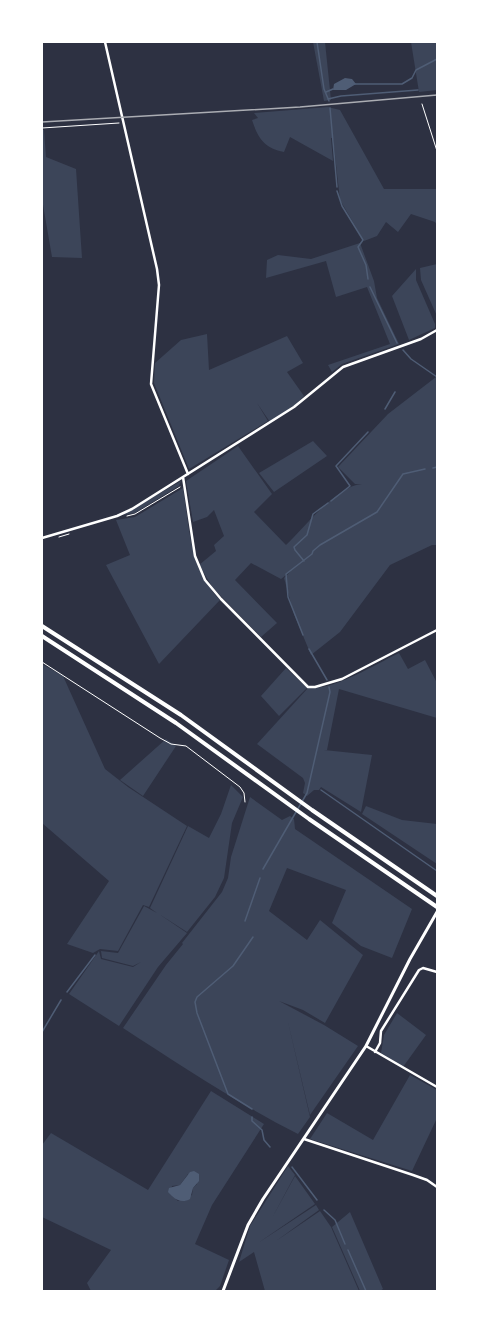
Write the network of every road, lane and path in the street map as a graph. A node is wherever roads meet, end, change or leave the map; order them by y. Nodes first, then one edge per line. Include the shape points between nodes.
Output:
1 (105, 42) edge
2 (422, 104) dead end
3 (124, 123) junction
4 (42, 128) edge
5 (437, 151) edge
6 (437, 330) edge
7 (188, 474) junction
8 (183, 477) junction
9 (42, 538) edge
10 (42, 626) edge
11 (437, 630) edge
12 (42, 636) edge
13 (42, 662) edge
14 (245, 802) dead end
15 (437, 896) edge
16 (437, 907) edge
17 (437, 912) edge
18 (437, 972) edge
19 (366, 1046) junction
20 (376, 1052) junction
21 (437, 1087) edge
22 (304, 1139) junction
23 (437, 1187) edge
24 (223, 1291) edge

1 - 3 street
2 - 5 lane
3 - 4 path
3 - 7 street via 158,280 151,384
6 - 7 street via 343,367 294,407
7 - 8 street
8 - 9 street via 117,516
8 - 11 street via 195,556 205,580 221,600 308,687 342,679
10 - 15 highway via 181,715
12 - 16 highway via 176,723
13 - 14 lane via 160,738 171,744 186,746 240,787
17 - 19 street
18 - 20 street via 422,968 419,970 381,1031
19 - 20 street
19 - 22 street
20 - 21 street
22 - 23 street via 427,1180
22 - 24 street via 248,1225

